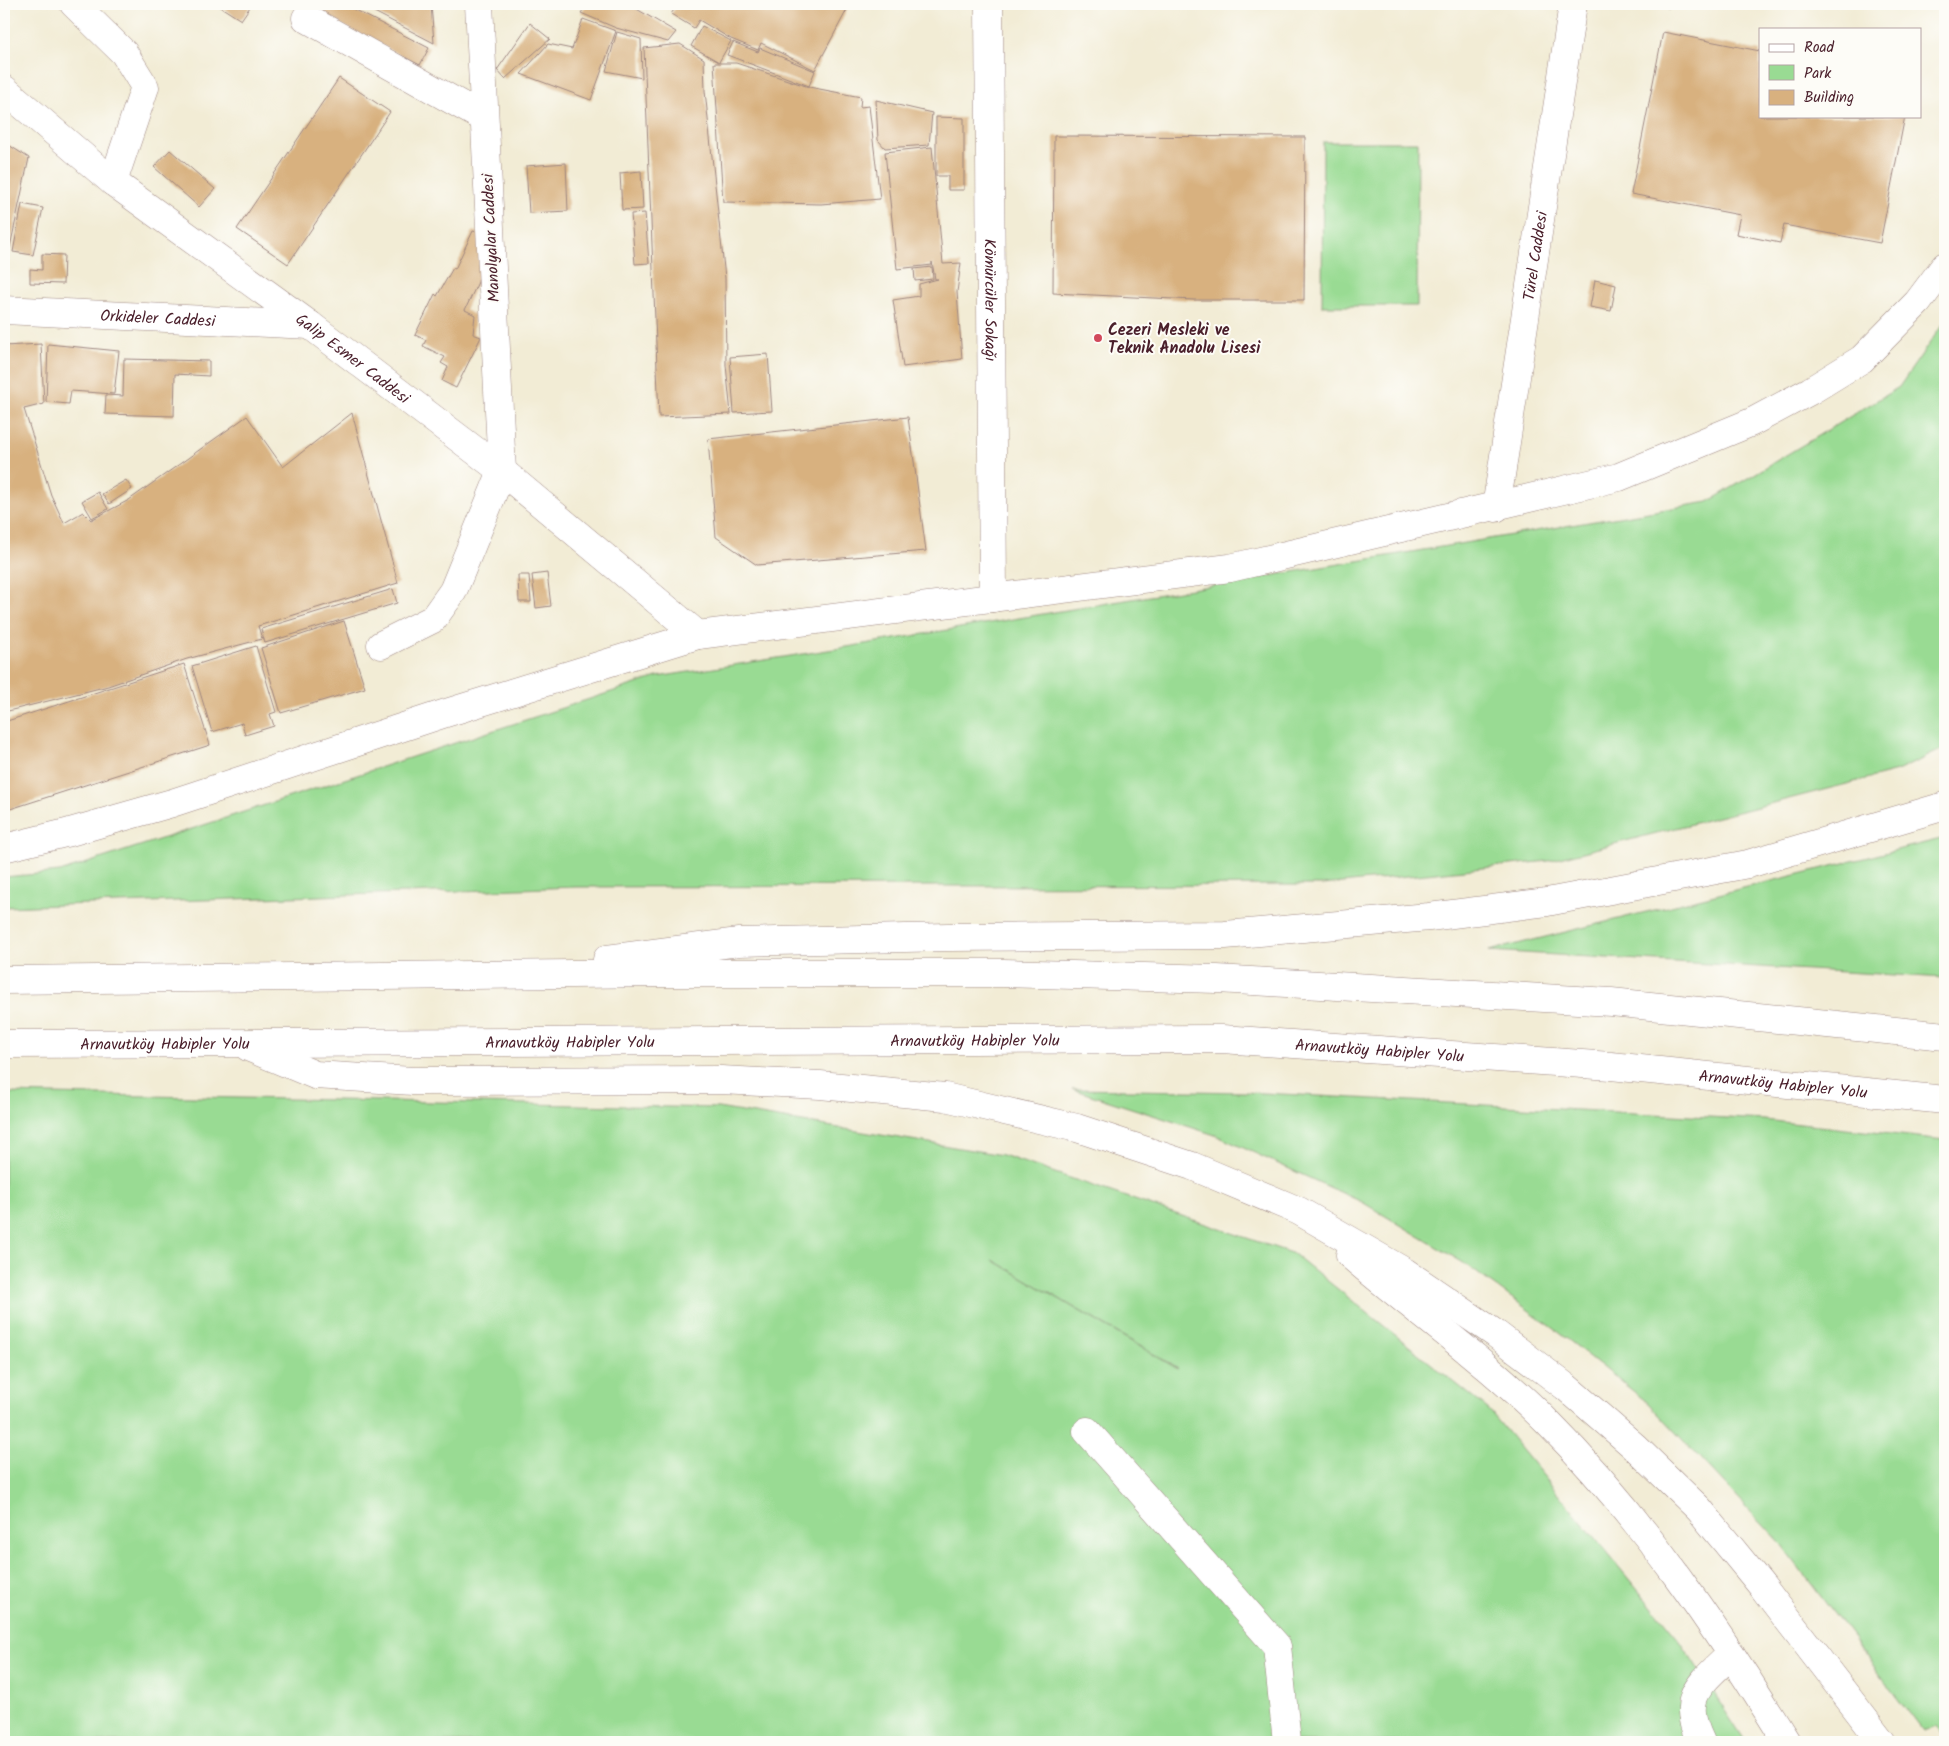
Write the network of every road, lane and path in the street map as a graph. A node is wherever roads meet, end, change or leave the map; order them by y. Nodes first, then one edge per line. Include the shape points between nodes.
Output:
1 (74, 4) edge
2 (479, 4) edge
3 (989, 4) edge
4 (1573, 4) edge
5 (306, 18) dead end
6 (4, 89) edge
7 (484, 118) junction
8 (113, 182) junction
9 (1945, 266) edge
10 (4, 310) edge
11 (310, 325) junction
12 (502, 471) junction
13 (1496, 508) junction
14 (993, 598) junction
15 (698, 635) junction
16 (381, 645) dead end
17 (1945, 806) edge
18 (4, 848) edge
19 (489, 976) junction
20 (4, 980) edge
21 (1945, 1036) edge
22 (237, 1042) junction
23 (4, 1044) edge
24 (1945, 1100) edge
25 (1299, 1211) junction
26 (1087, 1432) dead end
27 (1731, 1654) junction
28 (1287, 1742) edge
29 (1701, 1742) edge
30 (1787, 1742) edge
31 (1882, 1742) edge

1 - 8 main road via 124,53 145,88
2 - 7 main road, Manolyalar Caddesi
3 - 14 main road, Kömürcüler Sokağı
4 - 13 main road, Türel Caddesi
5 - 7 main road
6 - 8 main road, Galip Esmer Caddesi
7 - 12 main road, Manolyalar Caddesi
8 - 11 main road, Galip Esmer Caddesi
9 - 13 main road via 1918,302 1862,359 1810,391 1752,422 1619,477
10 - 11 main road, Orkideler Caddesi
11 - 12 main road, Galip Esmer Caddesi
12 - 15 main road, Galip Esmer Caddesi
12 - 16 main road via 453,591 432,619
13 - 14 main road via 1230,568
14 - 15 main road
15 - 18 main road via 172,803
17 - 19 main road via 1748,864 1547,902 1429,917 1225,935 739,942
19 - 20 main road
19 - 21 main road via 984,973 1217,980 1611,1002
22 - 23 main road, Arnavutköy Habipler Yolu
22 - 24 main road, Arnavutköy Habipler Yolu via 1222,1039 1611,1066
22 - 25 main road via 315,1075 413,1081 721,1080 820,1085 945,1097 1077,1128 1192,1166
25 - 27 main road via 1548,1422 1597,1475 1686,1586
25 - 31 main road via 1405,1272 1496,1334 1566,1387 1635,1447 1698,1509 1762,1586
26 - 28 main road via 1277,1646
27 - 29 main road via 1696,1689 1692,1707
27 - 30 main road

